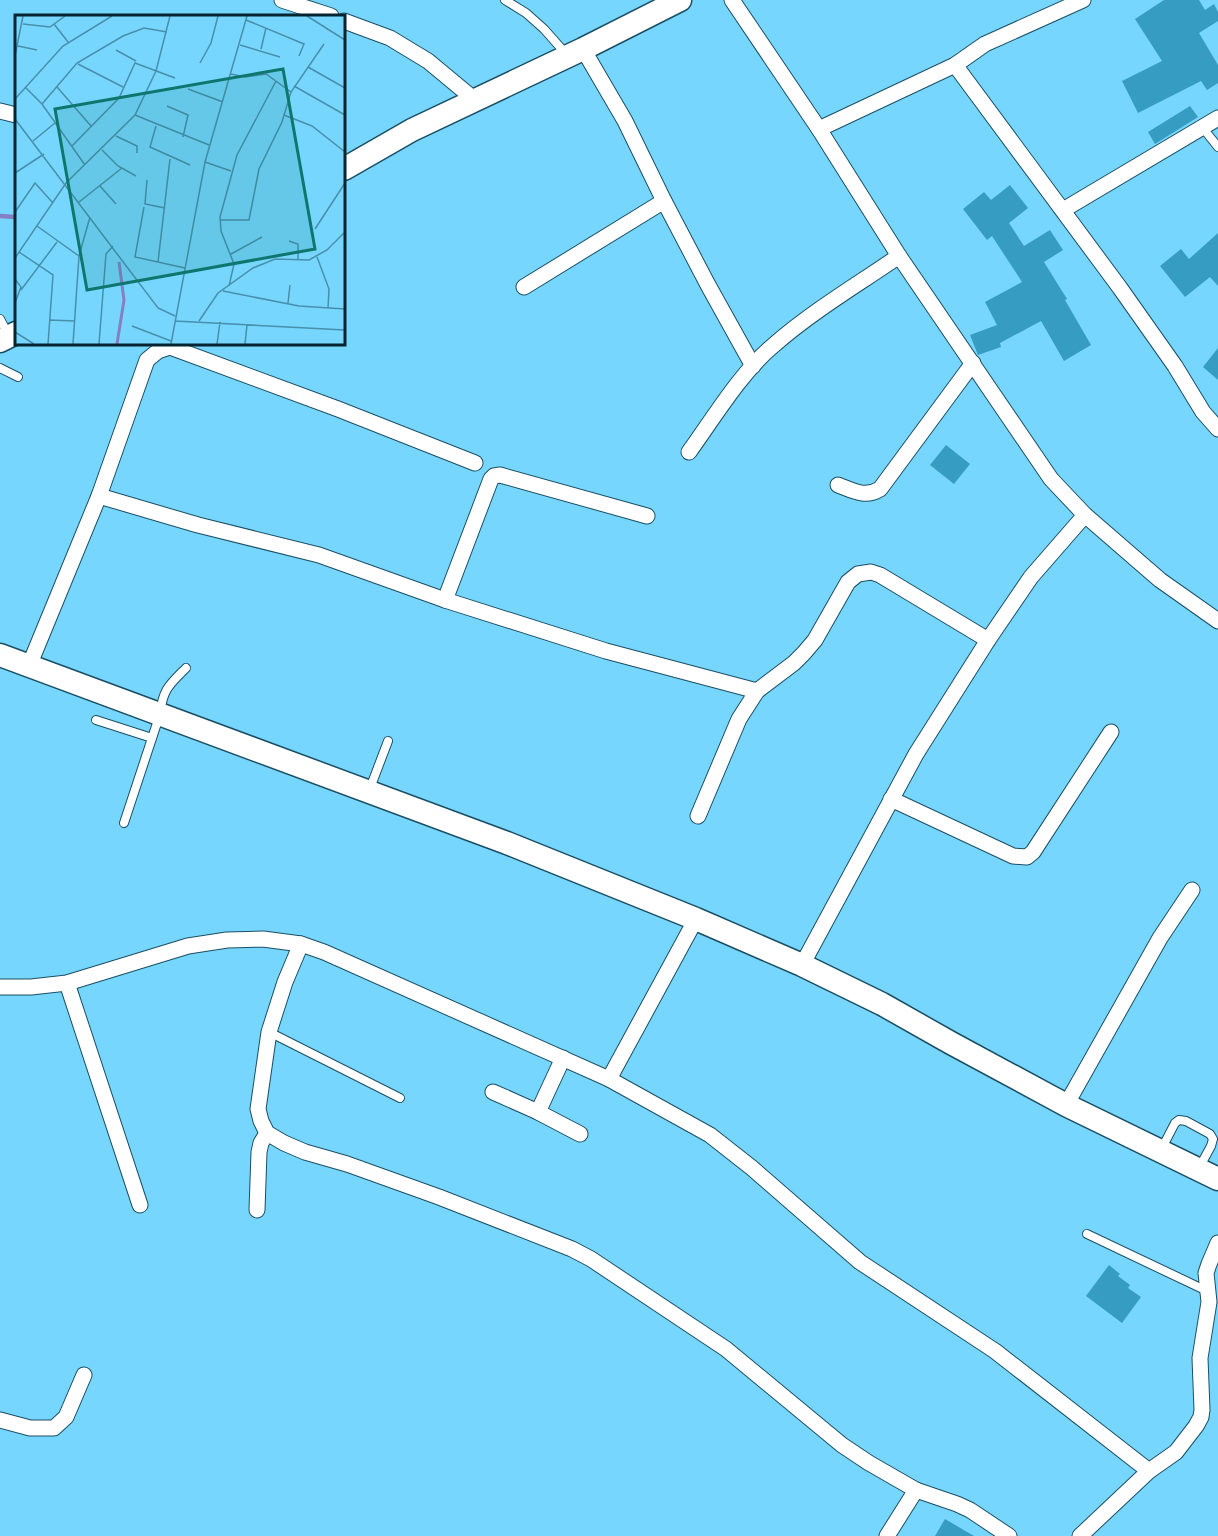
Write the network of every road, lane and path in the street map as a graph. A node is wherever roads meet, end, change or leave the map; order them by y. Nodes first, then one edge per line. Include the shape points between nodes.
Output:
1 (282, 0) edge
2 (505, 0) edge
3 (680, 0) edge
4 (732, 0) edge
5 (1083, 0) edge
6 (328, 15) edge
7 (345, 21) edge
8 (576, 52) junction
9 (956, 65) junction
10 (475, 100) junction
11 (0, 111) edge
12 (15, 115) edge
13 (1218, 118) edge
14 (1202, 127) junction
15 (819, 129) junction
16 (1218, 147) edge
17 (345, 168) edge
18 (664, 201) junction
19 (1063, 210) junction
20 (899, 256) junction
21 (524, 287) dead end
22 (973, 363) junction
23 (753, 366) junction
24 (0, 368) edge
25 (18, 377) dead end
26 (1218, 429) edge
27 (689, 452) dead end
28 (475, 463) dead end
29 (838, 486) dead end
30 (99, 496) junction
31 (1085, 515) junction
32 (647, 516) dead end
33 (445, 600) junction
34 (1218, 621) edge
35 (988, 640) junction
36 (0, 655) edge
37 (29, 666) junction
38 (186, 668) dead end
39 (757, 691) junction
40 (160, 714) junction
41 (96, 720) dead end
42 (1111, 732) dead end
43 (152, 738) junction
44 (388, 741) dead end
45 (369, 792) junction
46 (891, 799) junction
47 (698, 816) dead end
48 (124, 823) dead end
49 (1192, 890) dead end
50 (696, 918) junction
51 (301, 944) junction
52 (802, 964) junction
53 (67, 983) junction
54 (0, 987) edge
55 (269, 1032) junction
56 (562, 1058) junction
57 (609, 1079) junction
58 (493, 1092) dead end
59 (400, 1098) dead end
60 (1066, 1105) junction
61 (538, 1112) junction
62 (267, 1133) junction
63 (580, 1134) dead end
64 (1160, 1151) junction
65 (1198, 1169) junction
66 (1218, 1179) edge
67 (140, 1205) dead end
68 (257, 1210) dead end
69 (1086, 1234) dead end
70 (1218, 1243) edge
71 (1208, 1291) junction
72 (84, 1376) dead end
73 (0, 1420) edge
74 (1149, 1471) junction
75 (916, 1490) junction
76 (887, 1536) edge
77 (1009, 1536) edge
78 (1080, 1536) edge

1 - 6 street
2 - 8 lane
3 - 8 main road
4 - 15 street
5 - 9 street via 985,44
7 - 10 street via 390,38 428,61
8 - 10 main road
8 - 18 street via 625,121
9 - 15 street
9 - 19 street
10 - 17 main road
11 - 12 street
13 - 14 street
14 - 16 lane
14 - 19 street
15 - 20 street
18 - 21 street
18 - 23 street
19 - 26 street
20 - 22 street
20 - 23 street via 774,344
22 - 29 street via 880,489 865,494
22 - 31 street via 1051,480
23 - 27 street
24 - 25 lane
28 - 30 street via 170,347 147,360
30 - 33 street via 319,555
30 - 37 street
31 - 34 street via 1160,580
31 - 35 street via 1031,577
32 - 33 street via 494,476
33 - 39 street via 606,651
35 - 39 street via 880,575 858,574 848,582 804,653
35 - 46 street
36 - 37 main road
37 - 40 main road
38 - 40 lane via 162,697
39 - 47 street via 739,719
40 - 43 lane
40 - 45 main road
41 - 43 lane
42 - 46 street via 1027,857 1013,856
43 - 48 lane
44 - 45 lane
45 - 50 main road
46 - 52 street
49 - 60 street via 1160,938
50 - 52 main road
50 - 57 street
51 - 53 street via 263,939 188,945
51 - 55 street
51 - 56 street
52 - 60 main road
53 - 54 street
53 - 67 street
55 - 59 lane
55 - 62 street via 258,1109
56 - 57 street
56 - 61 street
57 - 74 street via 710,1135 860,1262 995,1351
58 - 61 street
60 - 64 main road
61 - 63 street
62 - 68 street via 261,1143
62 - 75 street via 305,1152 439,1197 591,1259 726,1349 842,1445
64 - 65 main road
64 - 65 lane via 1175,1124 1186,1121 1213,1139
65 - 66 main road
69 - 71 lane
70 - 71 street via 1206,1273
71 - 74 street via 1200,1358 1201,1417 1176,1452
72 - 73 street via 66,1417 54,1428 30,1428
74 - 78 street
75 - 76 street
75 - 77 street via 970,1510

